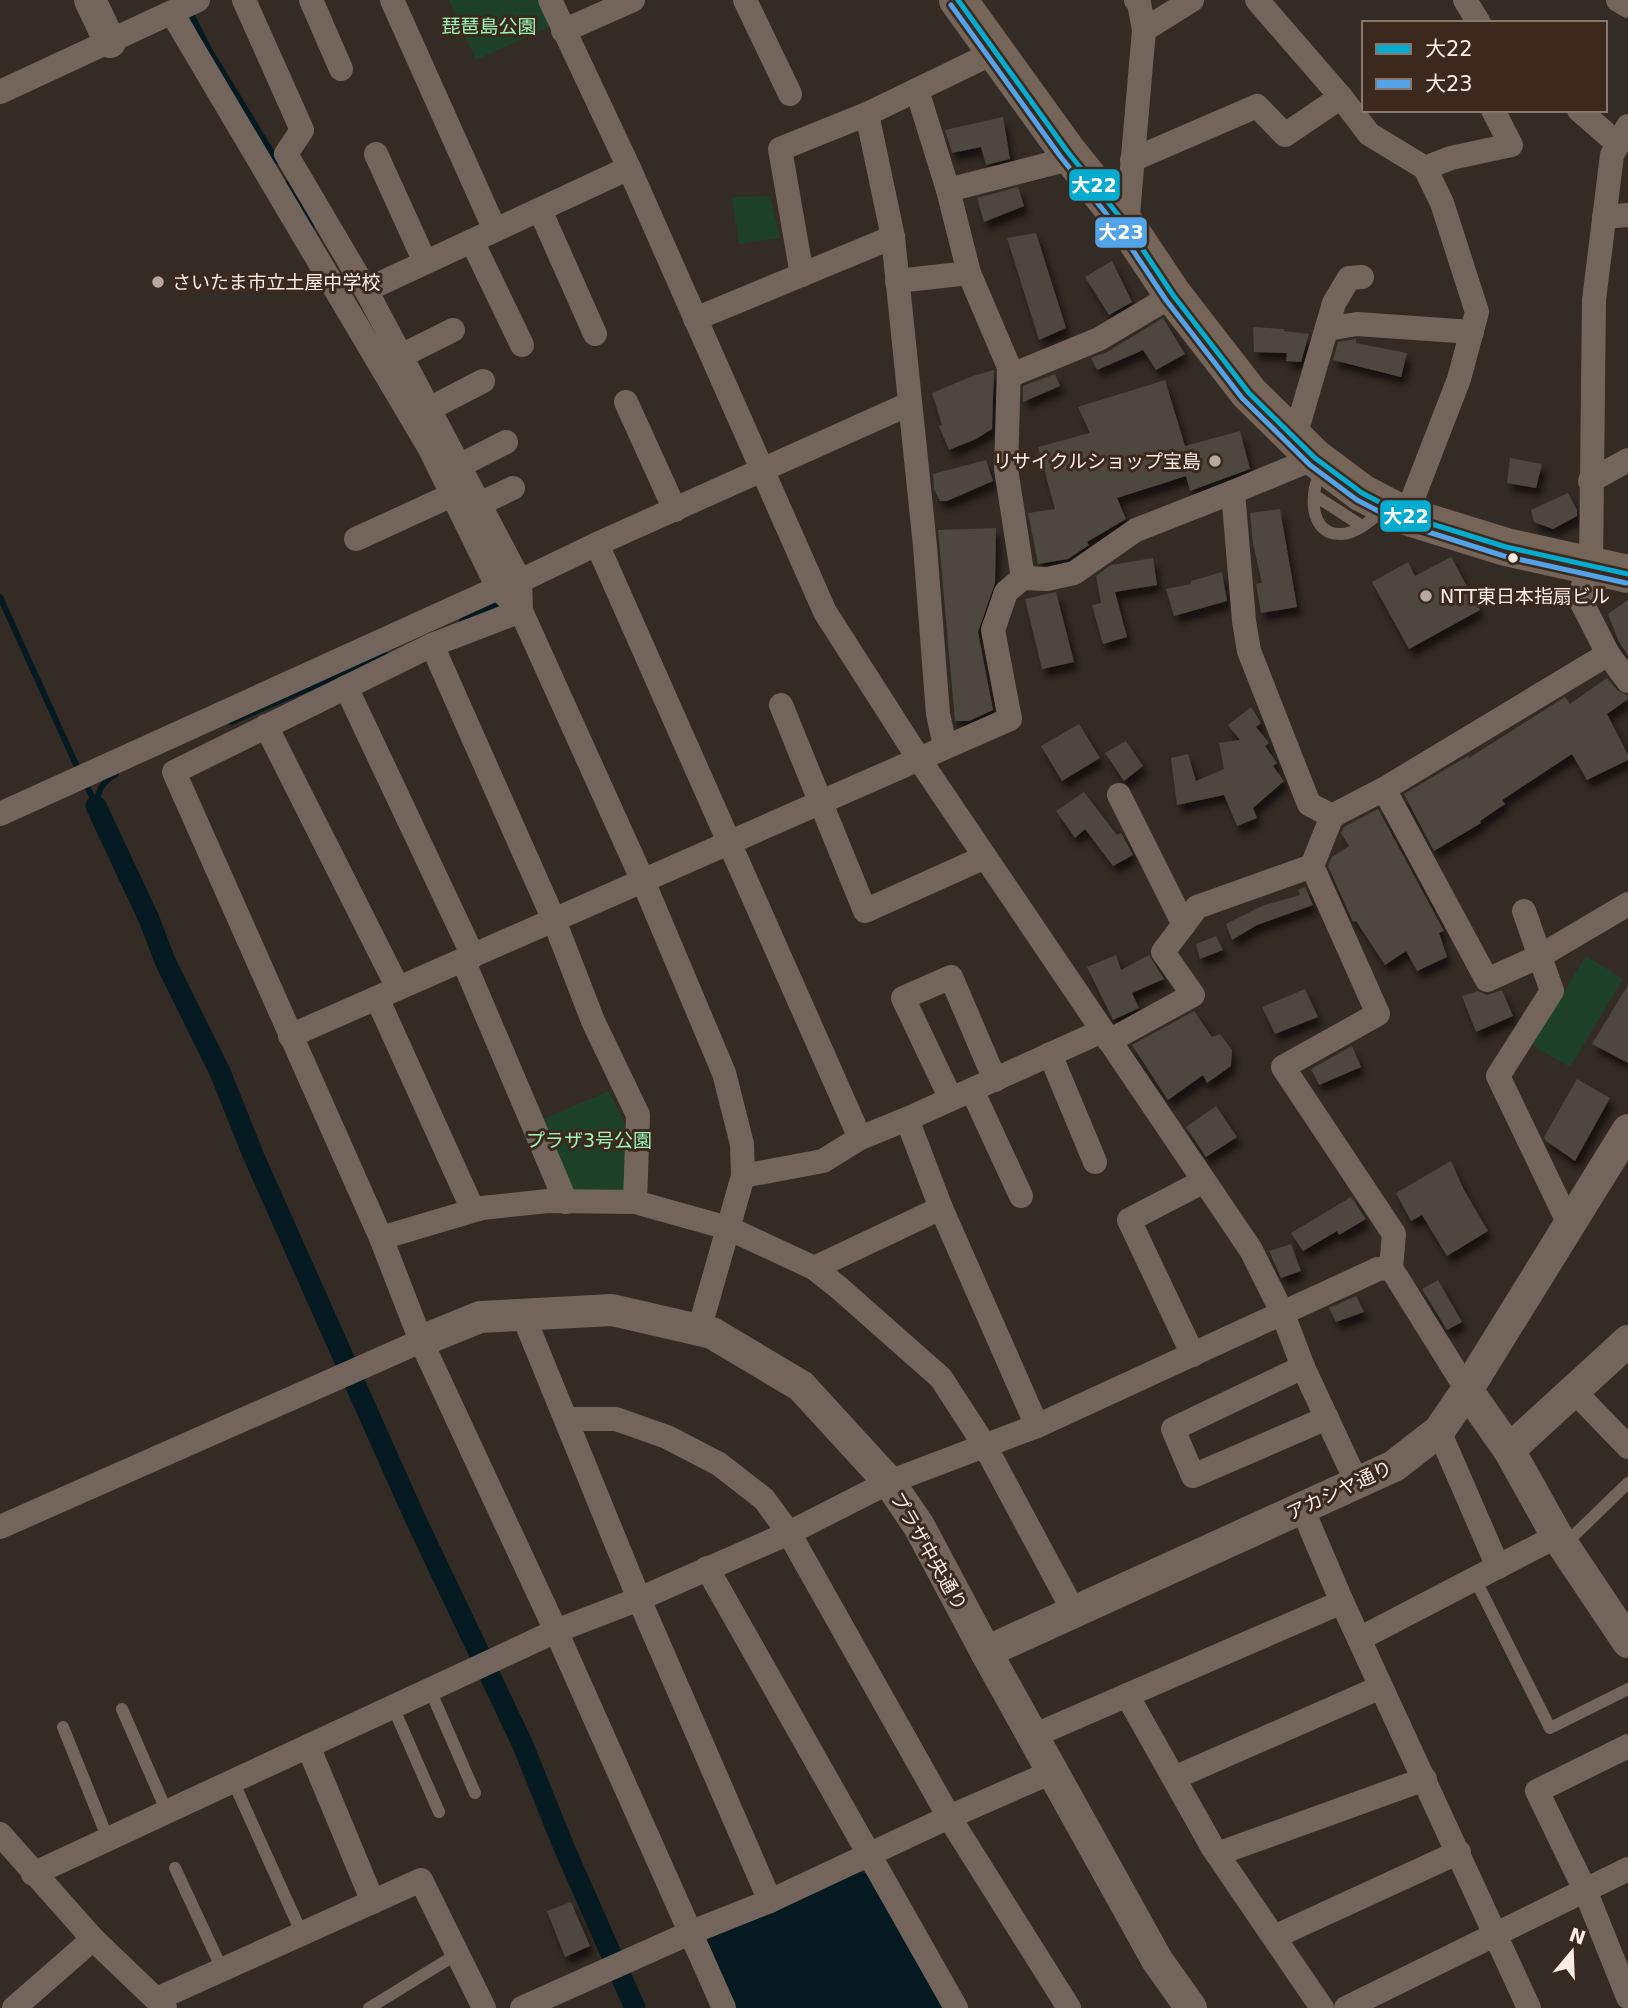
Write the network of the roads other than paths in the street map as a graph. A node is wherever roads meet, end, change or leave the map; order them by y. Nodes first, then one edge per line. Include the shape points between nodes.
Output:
1 (90, 0) edge
2 (244, 0) edge
3 (311, 0) edge
4 (392, 0) edge
5 (550, 0) edge
6 (633, 0) edge
7 (745, 0) edge
8 (958, 0) edge
9 (1136, 0) edge
10 (1192, 0) edge
11 (1257, 0) edge
12 (1465, 0) edge
13 (1618, 0) edge
14 (186, 4) edge
15 (1628, 6) edge
16 (1478, 21) edge
17 (1144, 30) junction
18 (564, 31) junction
19 (110, 42) junction
20 (997, 51) junction
21 (341, 69) dead end
22 (917, 90) junction
23 (0, 92) edge
24 (790, 94) dead end
25 (1341, 97) junction
26 (1494, 112) edge
27 (1582, 112) edge
28 (867, 114) junction
29 (1623, 135) edge
30 (376, 154) dead end
31 (1073, 158) junction
32 (1132, 160) junction
33 (629, 168) junction
34 (1424, 168) junction
35 (948, 190) junction
36 (540, 210) junction
37 (1616, 216) edge
38 (1126, 226) junction
39 (495, 230) junction
40 (893, 237) junction
41 (472, 241) junction
42 (425, 262) junction
43 (969, 273) junction
44 (802, 275) junction
45 (1362, 277) dead end
46 (897, 281) junction
47 (366, 290) junction
48 (1173, 295) junction
49 (695, 319) junction
50 (1327, 329) junction
51 (453, 330) dead end
52 (1472, 332) junction
53 (595, 334) dead end
54 (522, 345) dead end
55 (401, 356) junction
56 (1009, 376) junction
57 (483, 381) dead end
58 (626, 402) dead end
59 (909, 404) junction
60 (429, 409) junction
61 (506, 442) dead end
62 (1628, 460) edge
63 (1312, 464) junction
64 (459, 466) junction
65 (762, 471) junction
66 (1590, 481) junction
67 (513, 488) dead end
68 (1233, 492) junction
69 (452, 495) junction
70 (479, 504) junction
71 (674, 510) junction
72 (1385, 516) junction
73 (356, 539) dead end
74 (597, 544) junction
75 (1591, 565) junction
76 (1628, 574) edge
77 (1023, 578) junction
78 (509, 585) junction
79 (521, 611) junction
80 (432, 645) junction
81 (1608, 654) junction
82 (1628, 681) edge
83 (346, 687) junction
84 (781, 705) dead end
85 (266, 726) junction
86 (945, 746) junction
87 (919, 759) junction
88 (1384, 789) junction
89 (1119, 795) dead end
90 (822, 802) junction
91 (0, 814) edge
92 (1332, 816) junction
93 (729, 844) junction
94 (985, 857) junction
95 (1312, 866) junction
96 (643, 881) junction
97 (1628, 904) edge
98 (1524, 911) dead end
99 (554, 920) junction
100 (1184, 925) junction
101 (1540, 957) junction
102 (468, 958) junction
103 (387, 993) junction
104 (290, 1036) junction
105 (1105, 1036) junction
106 (1051, 1055) junction
107 (973, 1090) junction
108 (908, 1119) junction
109 (1628, 1129) edge
110 (860, 1138) junction
111 (1095, 1162) dead end
112 (743, 1176) junction
113 (1204, 1181) junction
114 (1021, 1196) dead end
115 (566, 1202) junction
116 (635, 1202) junction
117 (941, 1208) junction
118 (473, 1210) junction
119 (1569, 1224) junction
120 (728, 1228) junction
121 (381, 1238) junction
122 (814, 1268) junction
123 (1391, 1268) junction
124 (1283, 1314) junction
125 (523, 1315) junction
126 (699, 1330) junction
127 (421, 1341) junction
128 (1628, 1341) edge
129 (1193, 1355) junction
130 (1303, 1367) junction
131 (1467, 1390) junction
132 (1573, 1390) junction
133 (1327, 1418) junction
134 (566, 1419) junction
135 (1037, 1426) junction
136 (1439, 1431) junction
137 (985, 1446) junction
138 (1628, 1447) edge
139 (1509, 1450) junction
140 (889, 1482) junction
141 (1357, 1483) junction
142 (1628, 1483) edge
143 (1303, 1508) junction
144 (0, 1527) edge
145 (789, 1533) junction
146 (1560, 1541) junction
147 (1498, 1567) junction
148 (707, 1568) junction
149 (1475, 1579) junction
150 (639, 1599) junction
151 (1342, 1602) junction
152 (1074, 1612) junction
153 (556, 1631) junction
154 (1359, 1639) junction
155 (1628, 1642) edge
156 (986, 1652) junction
157 (1381, 1687) junction
158 (1628, 1689) edge
159 (430, 1690) junction
160 (1127, 1695) junction
161 (393, 1707) junction
162 (122, 1709) dead end
163 (63, 1727) dead end
164 (1033, 1736) junction
165 (308, 1746) junction
166 (1628, 1746) edge
167 (1052, 1772) junction
168 (1174, 1778) junction
169 (1425, 1779) junction
170 (233, 1781) junction
171 (475, 1793) dead end
172 (167, 1812) junction
173 (439, 1812) dead end
174 (948, 1817) junction
175 (0, 1834) edge
176 (108, 1839) junction
177 (1459, 1852) junction
178 (870, 1854) junction
179 (1217, 1854) junction
180 (175, 1868) dead end
181 (1628, 1869) edge
182 (33, 1874) junction
183 (1585, 1890) junction
184 (769, 1901) junction
185 (373, 1902) junction
186 (692, 1933) junction
187 (1496, 1933) junction
188 (302, 1934) junction
189 (1274, 1937) junction
190 (93, 1939) junction
191 (457, 1954) junction
192 (222, 1969) junction
193 (1628, 1997) edge
194 (161, 2003) edge
195 (14, 2008) edge
196 (369, 2008) edge
197 (484, 2008) edge
198 (522, 2008) edge
199 (724, 2008) edge
200 (956, 2008) edge
201 (1069, 2008) edge
202 (1191, 2008) edge
203 (1322, 2008) edge
204 (1346, 2008) edge
205 (1530, 2008) edge

1 - 19 street
2 - 47 street via 303,130 286,154
3 - 21 street
4 - 39 street
5 - 18 street
6 - 18 street
7 - 24 street
8 - 20 main road
9 - 17 street
10 - 17 street
11 - 25 street
12 - 16 street
13 - 15 street
14 - 19 street
14 - 69 street
17 - 32 street
18 - 33 street
19 - 23 street
20 - 22 street
20 - 31 main road
22 - 28 street
22 - 35 street
25 - 32 street via 1284,135 1257,106
25 - 34 street via 1369,134
26 - 34 street via 1511,145
27 - 29 street
28 - 40 street
28 - 44 street via 780,149
29 - 37 street via 1612,155
30 - 42 street
31 - 35 street
31 - 38 main road
32 - 38 street
33 - 36 street
33 - 49 street
34 - 52 street via 1441,203 1477,312
35 - 43 street
36 - 39 street
36 - 53 street
37 - 66 street via 1594,300
38 - 48 main road
39 - 41 street
40 - 44 street
40 - 46 street
41 - 42 street
41 - 54 street
42 - 47 street
43 - 46 street
43 - 56 street
44 - 49 street
45 - 50 street via 1349,278 1334,303
46 - 59 street
47 - 55 street
48 - 56 street via 1099,339
48 - 63 main road via 1249,393
49 - 65 street
50 - 52 street via 1357,324
50 - 63 street
51 - 55 street
52 - 72 street via 1459,379
55 - 60 street
56 - 77 street via 1006,468
57 - 60 street
58 - 71 street
59 - 65 street
59 - 86 street via 937,714
60 - 64 street
61 - 64 street
62 - 66 street
63 - 68 street
63 - 72 main road via 1363,493
63 - 72 lane via 1313,504 1320,526 1343,534
64 - 70 street
65 - 71 street
65 - 87 street via 825,612
66 - 75 street
67 - 70 street
68 - 77 street via 1136,530 1074,573
68 - 92 street via 1250,651 1309,804
69 - 73 street
69 - 78 street
70 - 78 street
71 - 74 street
72 - 75 main road
74 - 78 street
74 - 93 street
75 - 76 main road
75 - 81 street via 1582,603
77 - 86 street via 1006,592 993,630 1010,719
78 - 79 street
78 - 91 street
79 - 80 street
79 - 96 street
80 - 83 street
80 - 99 street
81 - 82 street
81 - 88 street
83 - 85 street
83 - 102 street
84 - 90 street
85 - 103 street
85 - 104 street via 174,772
86 - 87 street
87 - 90 street
87 - 94 street
88 - 92 street
88 - 101 street via 1487,980
89 - 100 street
90 - 93 street
90 - 94 street via 865,911
92 - 95 street
93 - 96 street
93 - 110 street
94 - 105 street
95 - 100 street via 1197,907
95 - 123 street via 1378,1013 1283,1067 1394,1234
96 - 99 street
96 - 112 street via 724,1073 742,1144
97 - 101 street
98 - 101 street
99 - 102 street
99 - 116 street via 593,1020 638,1115
100 - 105 street via 1163,952 1193,995
101 - 119 street via 1552,991 1497,1076
102 - 103 street
102 - 115 street
103 - 104 street
103 - 118 street
104 - 121 street
105 - 106 street
105 - 113 street
106 - 107 street
106 - 111 street
107 - 108 street
107 - 114 street
108 - 110 street
108 - 117 street
109 - 119 street, アカシヤ通り
110 - 112 street via 823,1161
112 - 120 street
113 - 124 street via 1251,1250
113 - 129 street via 1129,1220
115 - 116 street
115 - 118 street
116 - 120 street
117 - 122 street
117 - 135 street
118 - 121 street
119 - 131 street, アカシヤ通り
120 - 122 street
120 - 126 street
121 - 127 street
122 - 137 street via 940,1378
123 - 124 street via 1378,1269
123 - 131 street
124 - 129 street
124 - 130 street
125 - 126 street, プラザ中央通り via 612,1310
125 - 127 street, プラザ中央通り via 480,1317
125 - 134 street
126 - 140 street, プラザ中央通り via 712,1333 801,1386
127 - 144 street
127 - 153 street
128 - 132 street
129 - 135 street
130 - 133 street
130 - 133 street via 1173,1429 1193,1476
131 - 136 street, アカシヤ通り
131 - 139 street
132 - 138 street
132 - 139 street
133 - 141 street
134 - 145 street via 616,1419 667,1437 719,1464 764,1499
134 - 150 street
135 - 137 street
136 - 141 street, アカシヤ通り via 1394,1466
136 - 147 street
137 - 140 street
137 - 152 street
139 - 146 street
140 - 145 street
140 - 156 street, プラザ中央通り via 919,1526
141 - 143 street, アカシヤ通り
142 - 146 lane
143 - 151 street
143 - 152 street, アカシヤ通り
145 - 148 street
145 - 174 street
146 - 147 street
146 - 155 street
147 - 149 street
148 - 150 street
148 - 178 street
149 - 154 street
149 - 158 lane via 1550,1728
150 - 153 street
150 - 184 street
151 - 154 street
151 - 160 street
152 - 156 street, アカシヤ通り
153 - 159 street
153 - 186 street
154 - 157 street
156 - 164 street, プラザ中央通り
157 - 168 street
157 - 169 street
159 - 161 street
159 - 171 lane
160 - 164 street
160 - 168 street
161 - 165 street
161 - 173 lane
162 - 172 lane
163 - 176 lane
164 - 167 street, プラザ中央通り
165 - 170 street
165 - 185 street
166 - 183 street via 1538,1791
167 - 174 street
167 - 202 street, プラザ中央通り via 1157,1960
168 - 179 street
169 - 177 street
169 - 179 street
170 - 172 street
170 - 188 lane
172 - 176 street
174 - 178 street
174 - 201 street
175 - 182 street
176 - 182 street
177 - 187 street
177 - 189 street
178 - 184 street
178 - 200 street
179 - 189 street
180 - 192 lane
181 - 183 street
182 - 190 street
183 - 187 street
183 - 193 street
184 - 186 street
185 - 188 street
185 - 191 street via 421,1880
186 - 198 street
186 - 199 street
187 - 204 street
187 - 205 street
188 - 192 street
189 - 203 street
190 - 194 street
190 - 195 street
191 - 196 lane
191 - 197 street
192 - 194 street

